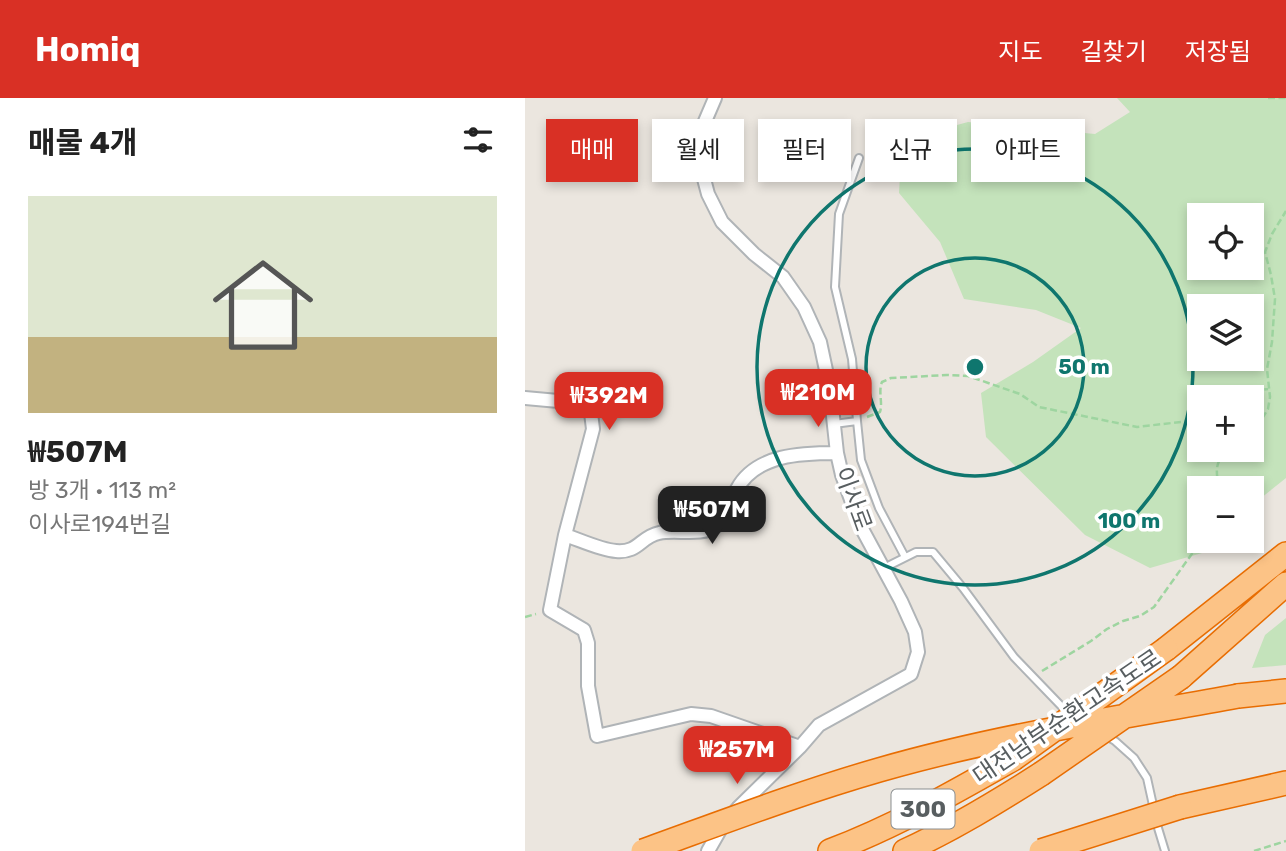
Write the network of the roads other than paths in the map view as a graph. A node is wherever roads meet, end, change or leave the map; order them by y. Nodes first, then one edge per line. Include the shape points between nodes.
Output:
1 (715, 98) edge
2 (859, 158) dead end
3 (525, 398) edge
4 (857, 420) junction
5 (834, 424) junction
6 (837, 453) junction
7 (565, 535) junction
8 (1286, 554) edge
9 (905, 557) junction
10 (884, 568) junction
11 (1286, 584) edge
12 (1286, 691) edge
13 (800, 747) junction
14 (1286, 783) edge
15 (643, 851) edge
16 (708, 851) edge
17 (830, 851) edge
18 (905, 851) edge
19 (1041, 851) edge
20 (1165, 851) edge

1 - 5 street, 이사로 via 700,133 699,160 708,194 722,222 783,277 804,307 820,342
2 - 4 lane via 839,214 835,287 852,359
3 - 7 street via 580,403 591,413 593,429
4 - 5 lane
4 - 9 lane via 861,460
5 - 6 street, 이사로
6 - 7 street via 781,457 764,463 738,487 723,520 706,531 657,533 631,551 615,551
6 - 10 street, 이사로 via 861,527
7 - 13 street via 550,610 584,630 589,643 588,686 597,736 691,714 711,716
8 - 17 highway, 대전남부순환고속도로 / 300, bridge via 1166,649 1013,759 921,810
9 - 10 lane
9 - 20 lane via 933,552 1014,657 1066,711 1134,758 1147,778
10 - 13 street, 이사로 via 915,632 918,652 911,674 818,725
11 - 18 highway, 대전남부순환고속도로 / 300, bridge via 1181,677 984,810
12 - 15 highway, bridge via 1028,734 879,770
13 - 16 street, 이사로 via 738,808
14 - 19 highway, bridge via 1180,807

